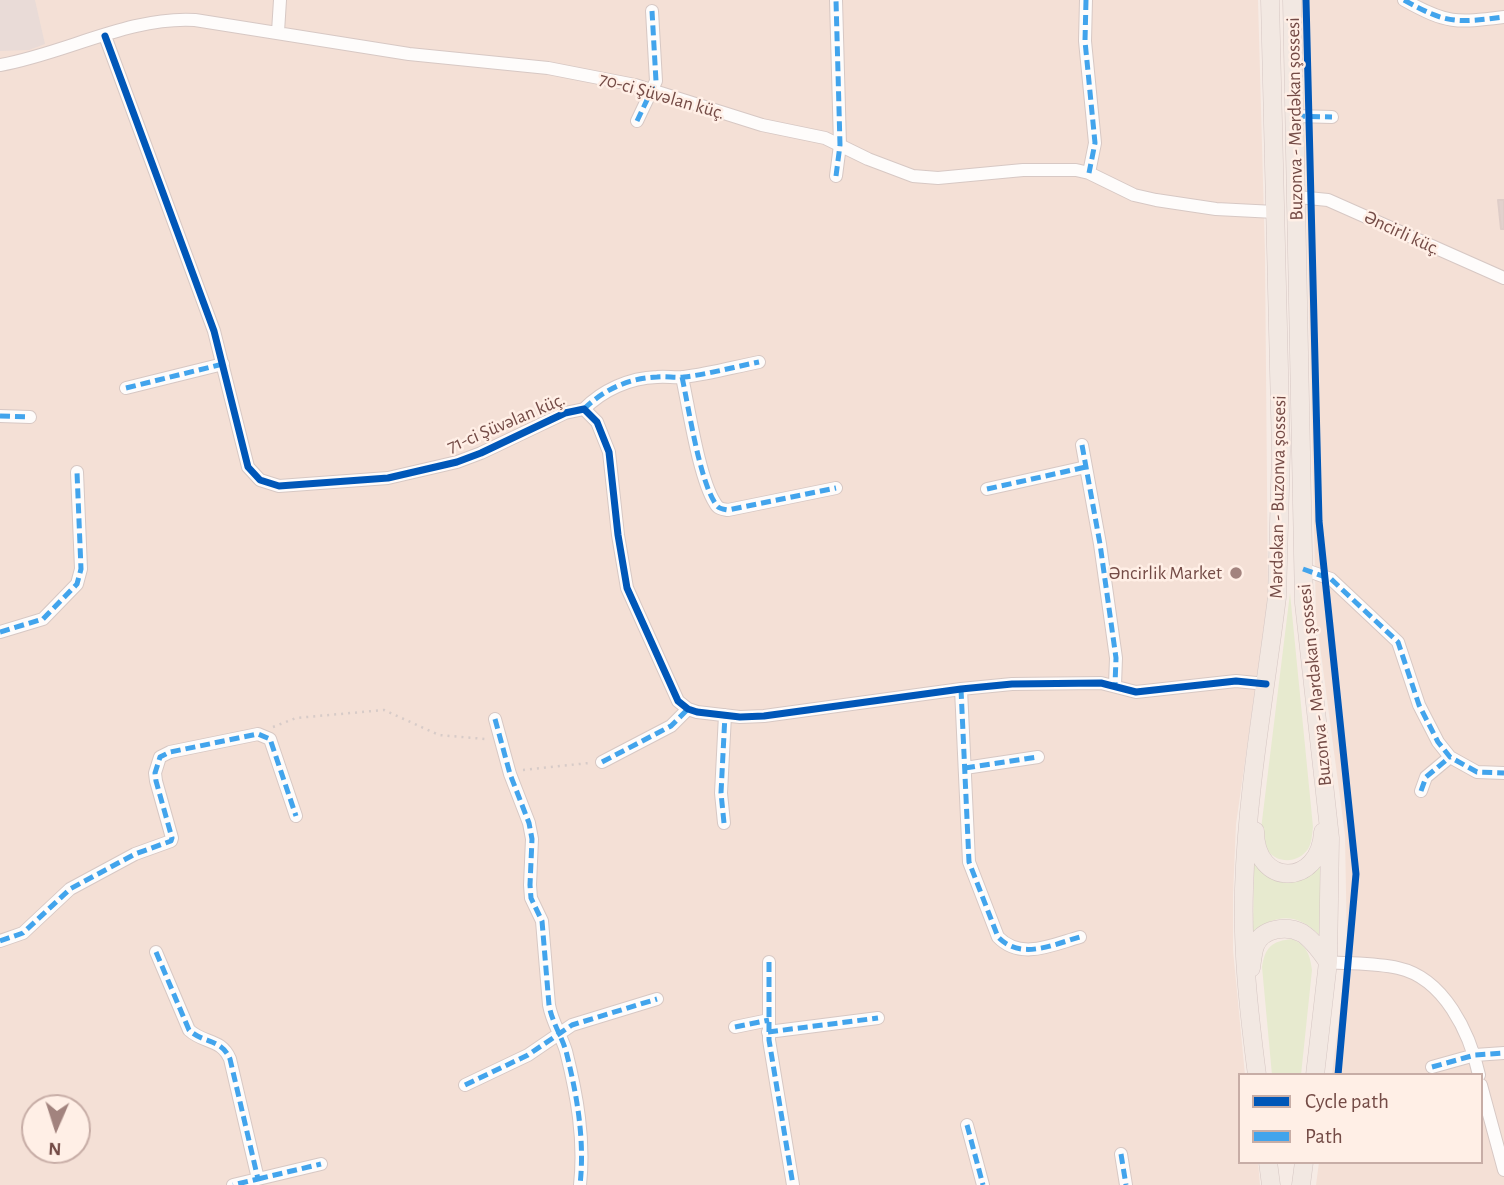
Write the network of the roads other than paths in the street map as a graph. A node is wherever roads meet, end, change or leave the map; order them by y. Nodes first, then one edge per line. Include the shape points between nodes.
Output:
1 (280, 0) edge
2 (836, 0) edge
3 (1086, 0) edge
4 (1270, 0) edge
5 (1292, 0) edge
6 (1404, 0) edge
7 (652, 10) dead end
8 (1504, 17) edge
9 (278, 32) junction
10 (104, 36) junction
11 (0, 65) edge
12 (653, 90) junction
13 (1296, 116) junction
14 (1332, 117) dead end
15 (637, 121) dead end
16 (840, 145) junction
17 (1089, 173) junction
18 (836, 176) dead end
19 (1298, 197) junction
20 (1275, 212) junction
21 (1504, 278) edge
22 (759, 362) dead end
23 (223, 365) junction
24 (682, 377) junction
25 (126, 388) dead end
26 (584, 409) junction
27 (0, 416) edge
28 (30, 417) dead end
29 (1082, 445) dead end
30 (1086, 467) junction
31 (76, 472) dead end
32 (836, 488) dead end
33 (986, 489) dead end
34 (1303, 569) junction
35 (0, 632) edge
36 (1266, 684) junction
37 (1115, 685) junction
38 (961, 689) junction
39 (688, 709) junction
40 (725, 715) junction
41 (495, 719) dead end
42 (1038, 757) dead end
43 (1450, 758) junction
44 (602, 761) road end
45 (965, 768) junction
46 (1255, 771) junction
47 (1504, 773) edge
48 (1325, 776) junction
49 (1421, 791) dead end
50 (296, 816) dead end
51 (724, 823) dead end
52 (1080, 937) dead end
53 (0, 941) edge
54 (156, 952) dead end
55 (769, 962) dead end
56 (1328, 962) junction
57 (657, 999) dead end
58 (1248, 1001) junction
59 (878, 1018) dead end
60 (769, 1026) junction
61 (735, 1027) dead end
62 (560, 1035) junction
63 (1504, 1053) edge
64 (1475, 1055) junction
65 (1432, 1067) dead end
66 (1257, 1073) edge
67 (1315, 1073) edge
68 (1479, 1073) edge
69 (465, 1085) dead end
70 (1483, 1092) edge
71 (967, 1125) dead end
72 (1121, 1154) dead end
73 (321, 1164) dead end
74 (1268, 1164) edge
75 (1304, 1164) edge
76 (1504, 1170) edge
77 (258, 1179) junction
78 (233, 1185) edge
79 (580, 1185) edge
80 (793, 1185) edge
81 (983, 1185) edge
82 (1126, 1185) edge
83 (1271, 1185) edge
84 (1301, 1185) edge

1 - 9 street
2 - 16 street
3 - 17 street via 1085,41 1095,143
4 - 20 main road, Mərdəkan - Buzonva şossesi
5 - 13 main road, Buzonva - Mərdəkan şossesi
6 - 8 street via 1450,21
7 - 12 street via 657,69
9 - 10 street, 70-ci Şüvəlan küç. via 177,19
9 - 12 street, 70-ci Şüvəlan küç. via 409,54 548,68
10 - 11 street, 70-ci Şüvəlan küç.
10 - 23 street, 71-ci Şüvəlan küç. via 202,295
12 - 15 street
12 - 16 street, 70-ci Şüvəlan küç.
13 - 14 street
13 - 19 main road, Buzonva - Mərdəkan şossesi
16 - 17 street, 70-ci Şüvəlan küç. via 924,177 1059,169
16 - 18 street
17 - 20 street, 70-ci Şüvəlan küç. via 1134,195 1156,200
19 - 21 street, Əncirli küç. via 1328,200
19 - 34 main road, Buzonva - Mərdəkan şossesi
20 - 36 main road, Mərdəkan - Buzonva şossesi via 1280,560
22 - 24 street
23 - 25 street
23 - 26 street, 71-ci Şüvəlan küç. via 248,467 260,481 279,486 423,471 481,453 565,413
24 - 26 street via 654,377 613,387
24 - 32 street via 715,506 728,510
26 - 39 street, 71-ci Şüvəlan küç. via 597,422 609,452 627,588 673,693
27 - 28 street
29 - 30 street
30 - 33 street
30 - 37 street via 1116,658
31 - 35 street via 81,569 77,584 43,619
34 - 43 street via 1331,579 1398,642 1416,697
34 - 48 main road, Buzonva - Mərdəkan şossesi via 1307,644
36 - 37 street via 1236,681 1136,692
36 - 46 main road, Mərdəkan - Buzonva şossesi
37 - 38 street
38 - 40 street via 764,716
38 - 45 street
39 - 40 street
39 - 44 street via 671,726
40 - 51 street via 720,793
41 - 62 street via 509,774 529,823 531,898 542,921 551,1018
42 - 45 street
43 - 47 street via 1477,772
43 - 49 street via 1426,778
45 - 52 street via 969,862 998,937 1003,943 1034,950
46 - 48 main road via 1255,843 1260,859 1278,872 1306,869 1317,858 1322,844
46 - 58 main road, Mərdəkan - Buzonva şossesi via 1244,888
48 - 56 main road, Buzonva - Mərdəkan şossesi via 1330,838
50 - 53 street via 270,739 263,735 170,752 160,757 155,772 171,841 135,854 70,889 23,933
54 - 77 street via 189,1030 226,1049
55 - 60 street
56 - 58 main road via 1302,933 1272,930 1255,945
56 - 64 street via 1397,968 1423,979 1445,1000
56 - 67 main road, Buzonva - Mərdəkan şossesi
57 - 62 street via 589,1018
58 - 66 main road, Mərdəkan - Buzonva şossesi
59 - 60 street
60 - 61 street
60 - 80 street
62 - 69 street
62 - 79 street via 583,1144
63 - 64 street
64 - 65 street
64 - 68 street
70 - 76 street
71 - 81 street
72 - 82 street
73 - 77 street
74 - 83 main road
75 - 84 main road
77 - 78 street

